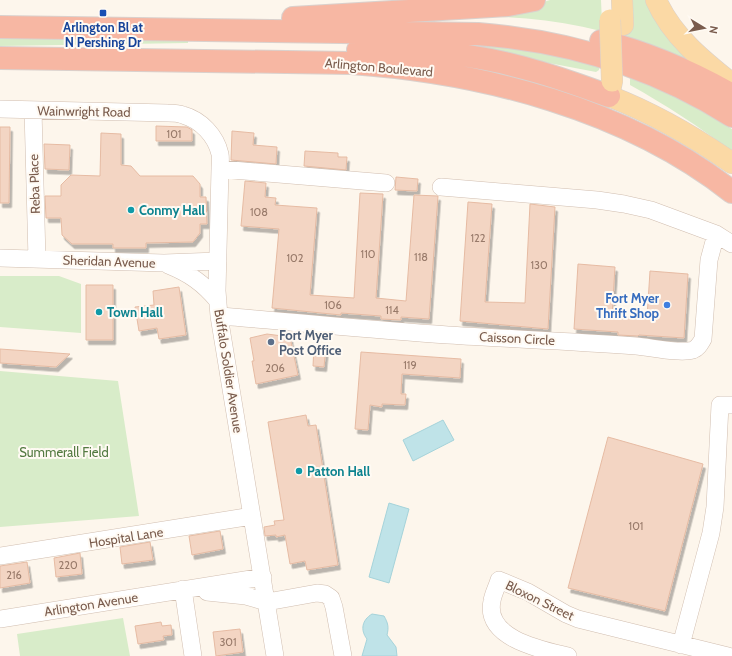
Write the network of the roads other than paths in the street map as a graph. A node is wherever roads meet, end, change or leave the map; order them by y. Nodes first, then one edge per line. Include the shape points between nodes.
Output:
1 (534, 0) edge
2 (622, 0) edge
3 (656, 0) edge
4 (614, 15) edge
5 (0, 27) edge
6 (227, 30) junction
7 (478, 34) junction
8 (0, 58) edge
9 (262, 62) junction
10 (732, 84) edge
11 (615, 90) junction
12 (732, 95) edge
13 (0, 109) edge
14 (33, 110) junction
15 (168, 113) joint
16 (732, 116) edge
17 (732, 163) edge
18 (220, 170) junction
19 (386, 183) dead end
20 (441, 187) dead end
21 (732, 192) edge
22 (716, 234) junction
23 (732, 244) edge
24 (0, 258) edge
25 (36, 259) junction
26 (218, 261) junction
27 (164, 263) junction
28 (219, 308) junction
29 (732, 406) edge
30 (252, 516) junction
31 (0, 556) edge
32 (263, 577) junction
33 (183, 589) junction
34 (267, 602) junction
35 (0, 619) edge
36 (682, 644) junction
37 (193, 656) edge
38 (276, 656) edge
39 (343, 656) edge
40 (568, 656) edge
41 (728, 656) edge

1 - 6 highway via 508,5 281,19
2 - 4 main road
3 - 10 main road via 669,24 687,46
4 - 11 main road, bridge
5 - 6 highway
6 - 7 highway
7 - 12 highway via 533,27 596,40 662,60
7 - 16 highway via 560,45 625,64 672,82
8 - 9 highway, Arlington Boulevard
9 - 11 highway via 343,50 422,51 482,58
9 - 21 highway, Arlington Boulevard via 329,62 396,67 462,77 527,93 591,114 631,131 669,151
11 - 17 main road
13 - 14 street, Wainwright Road
14 - 15 street, Wainwright Road
14 - 25 street, Reba Place
15 - 18 street, Buffalo Soldier Avenue via 182,114 196,120 207,130 220,154
18 - 19 street
18 - 26 street, Buffalo Soldier Avenue
20 - 22 street via 597,200 651,210
22 - 23 street
22 - 28 street, Caisson Circle via 709,260 703,339 700,345 686,351 562,340 349,327
24 - 25 street, Sheridan Avenue
25 - 27 street, Sheridan Avenue
26 - 27 street, Sheridan Avenue
26 - 28 street, Buffalo Soldier Avenue
27 - 28 street via 187,273 206,287
28 - 30 street, Buffalo Soldier Avenue
29 - 36 street via 720,405 716,506
30 - 31 street, Hospital Lane
30 - 32 street, Buffalo Soldier Avenue
32 - 33 street, Arlington Avenue
32 - 34 street, Buffalo Soldier Avenue
33 - 34 street, Arlington Avenue via 246,596
33 - 35 street, Arlington Avenue
33 - 37 street
34 - 38 street, Buffalo Soldier Avenue
34 - 39 street via 317,594 331,598
36 - 40 street, Bloxon Street via 578,619 528,592 499,580 492,601 492,610 493,619 499,627 515,640
36 - 41 street, Bloxon Street

